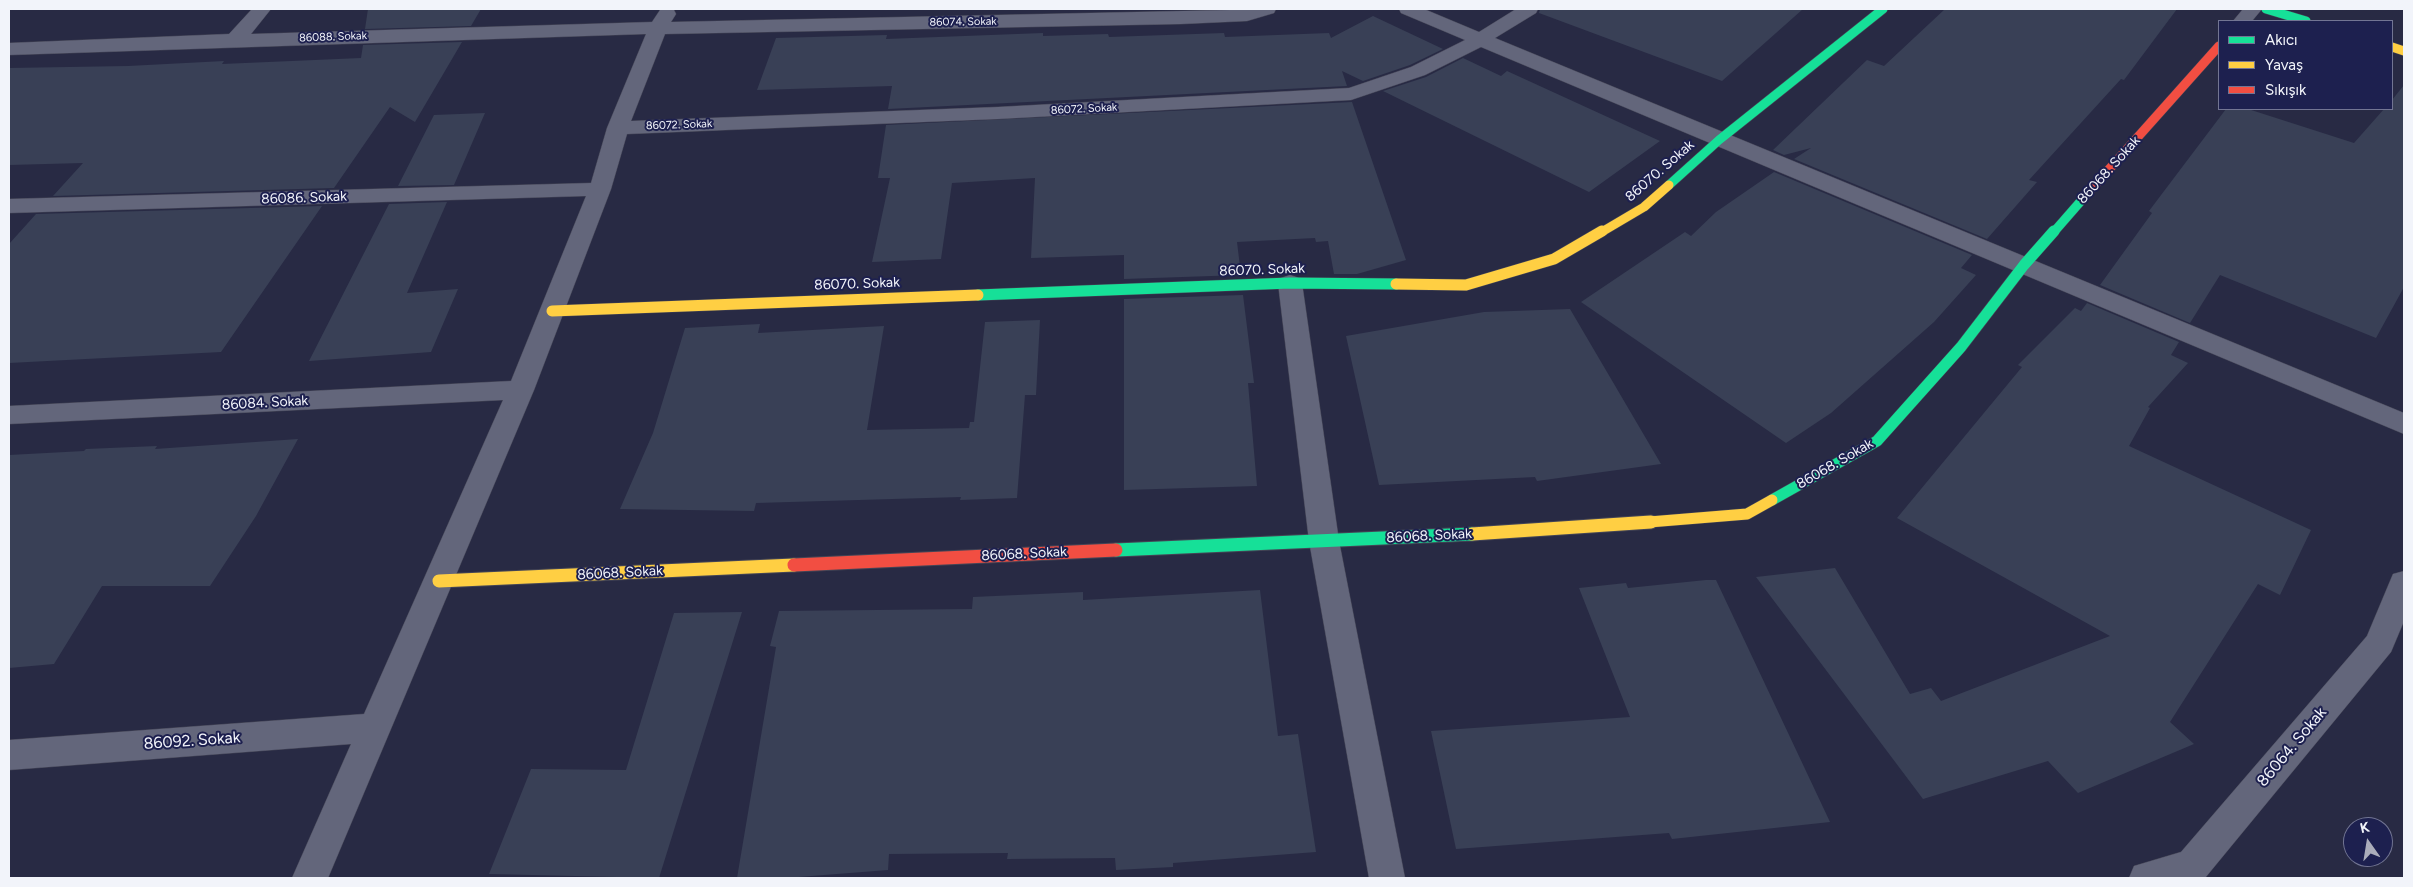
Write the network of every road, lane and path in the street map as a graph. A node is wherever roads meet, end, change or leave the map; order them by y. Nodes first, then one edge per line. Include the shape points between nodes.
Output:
1 (262, 9) edge
2 (1267, 9) edge
3 (1408, 9) edge
4 (1529, 9) edge
5 (1883, 9) edge
6 (2253, 9) edge
7 (2266, 9) edge
8 (665, 18) edge
9 (2243, 20) edge
10 (2303, 20) edge
11 (235, 40) junction
12 (1480, 40) junction
13 (2218, 47) edge
14 (9, 50) edge
15 (618, 128) junction
16 (1718, 140) junction
17 (600, 189) junction
18 (9, 206) edge
19 (2024, 265) junction
20 (1290, 283) junction
21 (552, 311) junction
22 (521, 390) junction
23 (9, 415) edge
24 (2404, 424) edge
25 (1324, 541) junction
26 (440, 581) junction
27 (2404, 583) edge
28 (375, 728) junction
29 (9, 755) edge
30 (310, 878) edge
31 (1387, 878) edge
32 (2147, 878) edge

1 - 11 street
2 - 8 street, 86074. Sokak via 1247,15 1181,18
3 - 12 street
4 - 12 street, 86072. Sokak
5 - 16 street, 86070. Sokak
6 - 9 street
7 - 10 street
8 - 11 street, 86088. Sokak
8 - 15 street
11 - 14 street, 86088. Sokak
12 - 15 street, 86072. Sokak via 1418,71 1352,94 1018,112
12 - 16 street
13 - 19 street, 86068. Sokak
15 - 17 street
16 - 19 street
16 - 20 street, 86070. Sokak via 1644,207 1554,259 1466,285
17 - 18 street, 86086. Sokak
17 - 21 street
19 - 24 street
19 - 25 street, 86068. Sokak via 1961,346 1877,441 1748,514 1571,529
20 - 21 street, 86070. Sokak
20 - 25 street
21 - 22 street
22 - 23 street, 86084. Sokak
22 - 26 street
25 - 26 street, 86068. Sokak
25 - 31 street
26 - 28 street
27 - 32 street, 86064. Sokak via 2380,643 2192,866
28 - 29 street, 86092. Sokak
28 - 30 street

